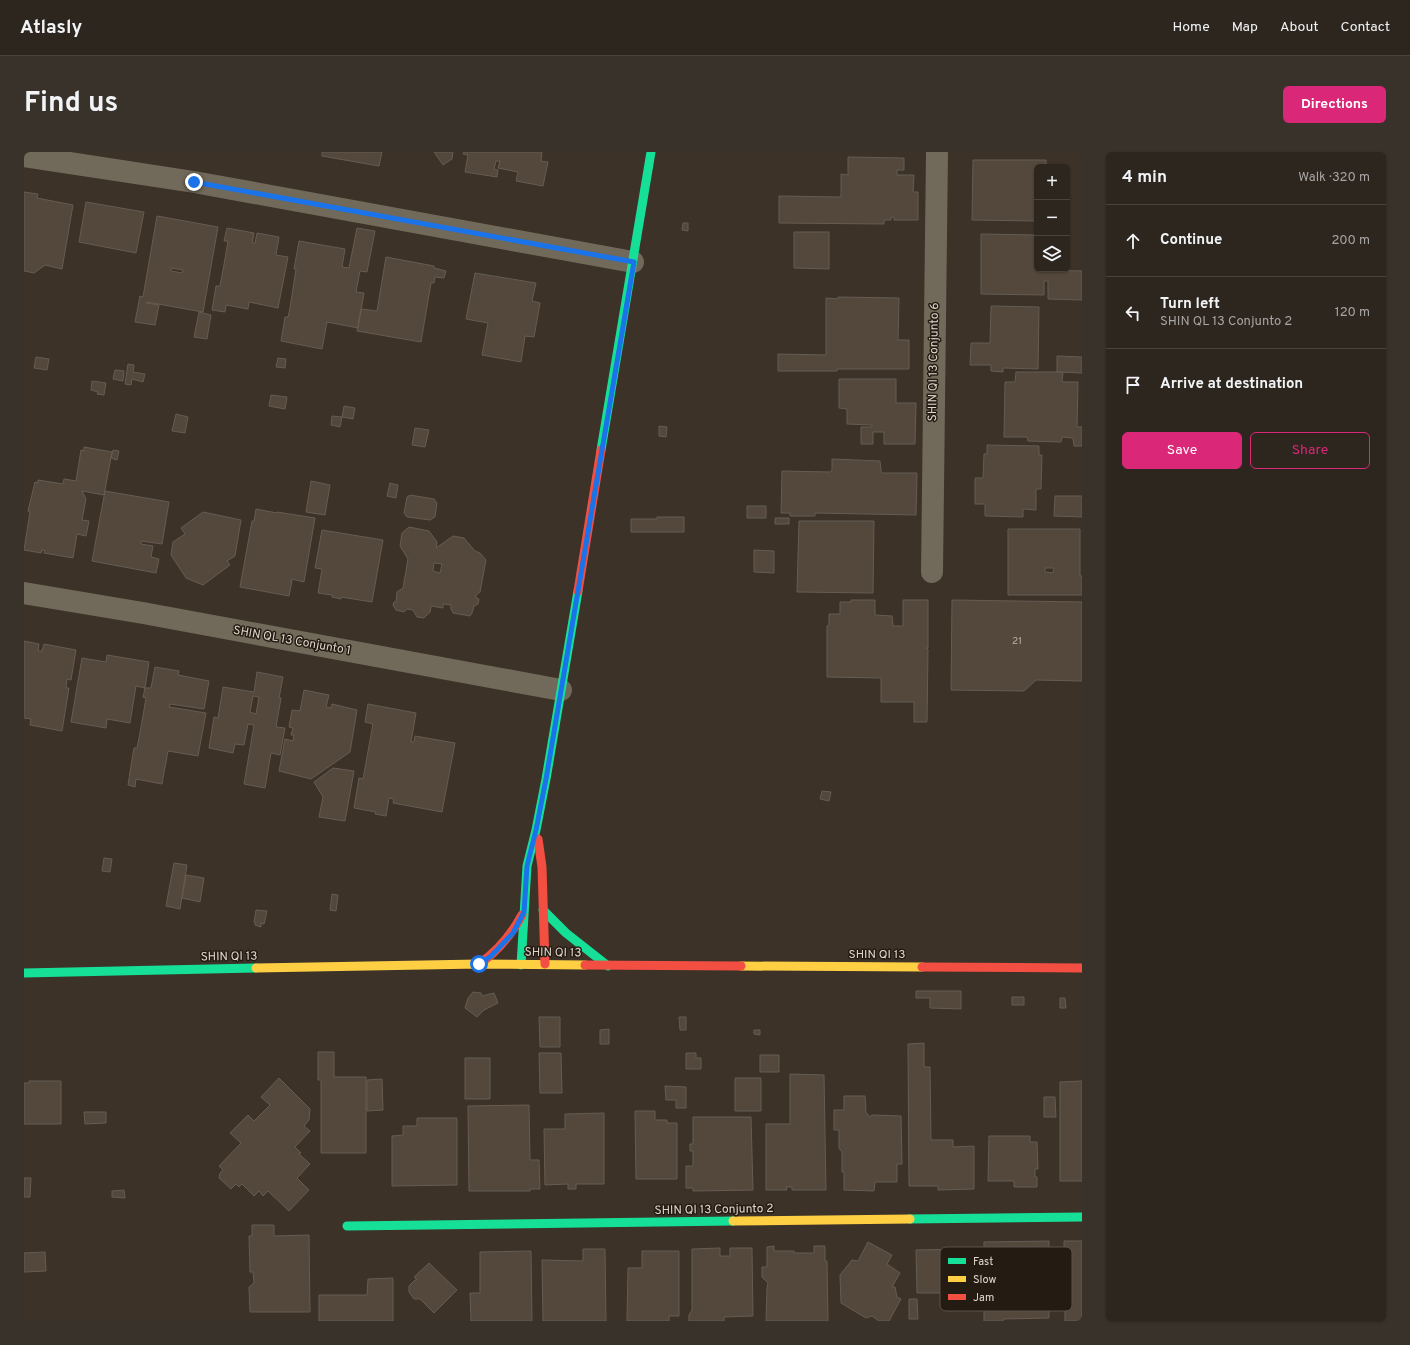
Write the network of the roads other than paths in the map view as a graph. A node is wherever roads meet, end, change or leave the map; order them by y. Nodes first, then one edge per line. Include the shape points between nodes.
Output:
1 (651, 152) edge
2 (937, 152) edge
3 (24, 156) edge
4 (634, 262) junction
5 (932, 572) dead end
6 (24, 593) edge
7 (561, 690) junction
8 (536, 830) junction
9 (544, 910) junction
10 (524, 912) junction
11 (479, 964) junction
12 (545, 964) junction
13 (521, 965) junction
14 (608, 966) junction
15 (1082, 968) edge
16 (24, 973) edge
17 (1082, 1217) edge
18 (347, 1226) dead end

1 - 4 street
2 - 5 street, SHIN QI 13 Conjunto 6
3 - 4 street via 194,182
4 - 7 street
6 - 7 street, SHIN QL 13 Conjunto 1
7 - 8 street
8 - 9 street via 542,867
8 - 10 street via 527,866
9 - 12 street
9 - 14 street via 571,940
10 - 11 street via 513,933 491,956
10 - 13 street
11 - 13 street, SHIN QI 13
11 - 16 street, SHIN QI 13
12 - 13 street, SHIN QI 13
12 - 14 street, SHIN QI 13
14 - 15 street, SHIN QI 13
17 - 18 street, SHIN QI 13 Conjunto 2

